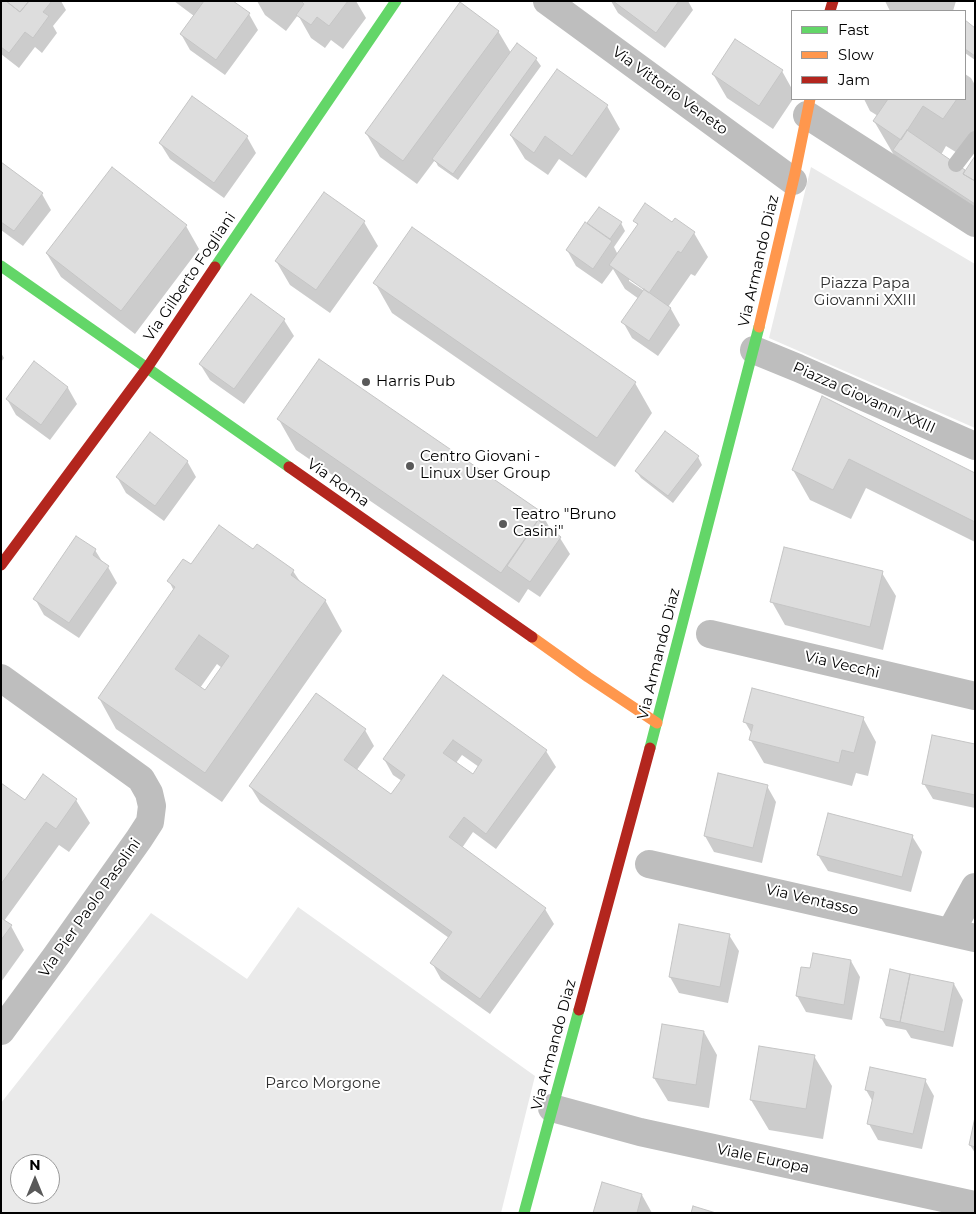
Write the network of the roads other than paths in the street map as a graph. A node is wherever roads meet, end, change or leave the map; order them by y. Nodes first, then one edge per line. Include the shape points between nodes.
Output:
1 (396, 1) edge
2 (547, 1) edge
3 (808, 107) edge
4 (975, 139) edge
5 (956, 164) dead end
6 (793, 181) junction
7 (975, 222) edge
8 (1, 266) edge
9 (754, 350) junction
10 (147, 368) junction
11 (975, 446) edge
12 (1, 565) edge
13 (710, 634) dead end
14 (1, 678) edge
15 (975, 696) edge
16 (657, 723) junction
17 (649, 864) dead end
18 (975, 886) edge
19 (963, 934) edge
20 (1, 1031) edge
21 (552, 1108) junction
22 (970, 1207) edge
23 (524, 1213) edge

1 - 10 street, Via Gilberto Fogliani
2 - 6 street, Via Vittorio Veneto
3 - 6 street, Via Armando Diaz
3 - 7 street via 939,190
4 - 5 lane
6 - 9 street, Via Armando Diaz
8 - 10 street, Via Roma
9 - 11 street, Piazza Giovanni XXIII
9 - 16 street, Via Armando Diaz
10 - 12 street, Via Gilberto Fogliani
10 - 16 street, Via Roma
13 - 15 street, Via Vecchi
14 - 20 street, Via Pier Paolo Pasolini via 141,779 152,806 150,822
16 - 21 street, Via Armando Diaz
17 - 19 street, Via Ventasso
18 - 19 street
21 - 22 street, Viale Europa via 640,1132
21 - 23 street, Via Armando Diaz

